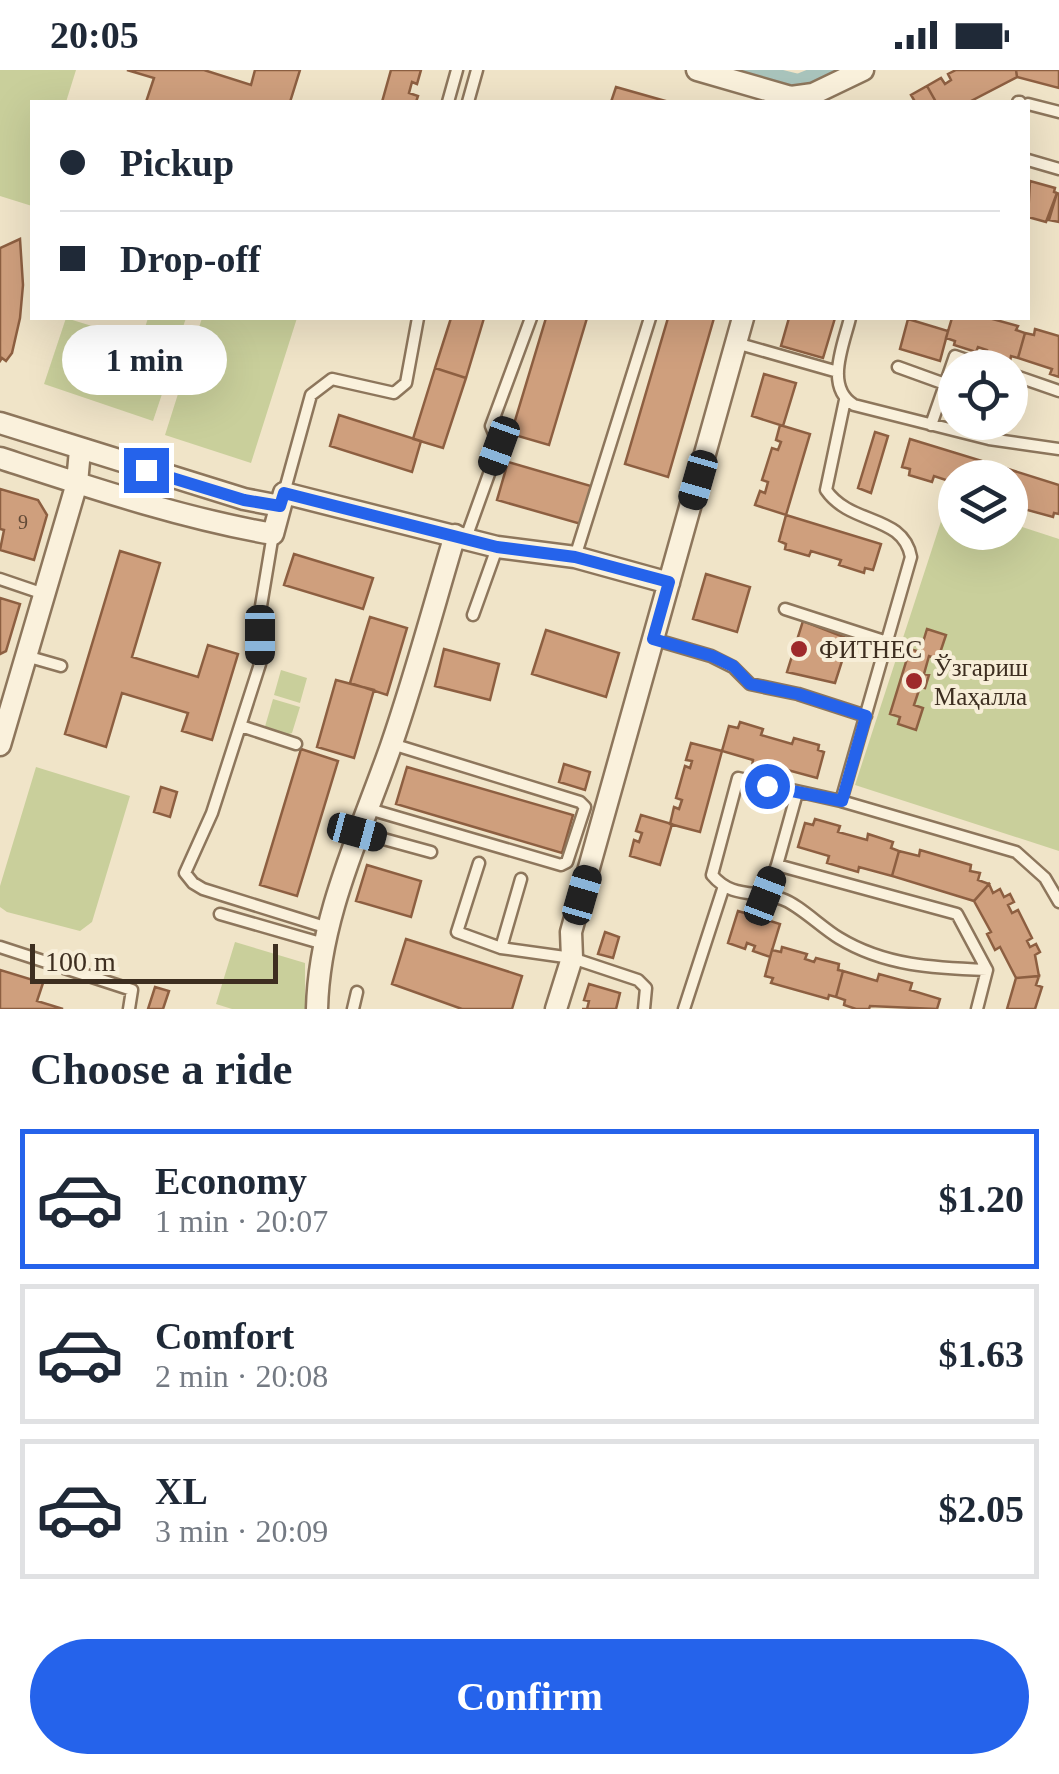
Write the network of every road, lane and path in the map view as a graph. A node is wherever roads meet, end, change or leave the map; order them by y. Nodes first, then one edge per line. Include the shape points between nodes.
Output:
1 (457, 70) edge
2 (476, 70) edge
3 (697, 70) edge
4 (864, 70) edge
5 (449, 100) edge
6 (468, 100) edge
7 (801, 100) edge
8 (1030, 105) edge
9 (1059, 112) edge
10 (1030, 161) edge
11 (1059, 169) edge
12 (418, 320) edge
13 (530, 320) edge
14 (649, 320) edge
15 (742, 320) edge
16 (850, 320) edge
17 (736, 343) junction
18 (898, 367) dead end
19 (838, 372) junction
20 (1028, 380) edge
21 (938, 381) edge
22 (1059, 390) edge
23 (845, 400) junction
24 (938, 404) edge
25 (0, 424) edge
26 (931, 424) junction
27 (1059, 448) edge
28 (80, 450) junction
29 (0, 458) edge
30 (77, 483) junction
31 (282, 500) junction
32 (273, 534) junction
33 (460, 536) junction
34 (497, 547) junction
35 (575, 557) junction
36 (0, 579) edge
37 (669, 582) junction
38 (44, 594) junction
39 (785, 610) dead end
40 (473, 615) dead end
41 (653, 639) junction
42 (887, 642) junction
43 (26, 656) junction
44 (61, 666) dead end
45 (9, 684) edge
46 (866, 716) junction
47 (241, 726) junction
48 (296, 744) dead end
49 (392, 744) junction
50 (0, 745) edge
51 (797, 793) junction
52 (842, 801) junction
53 (367, 808) junction
54 (357, 832) junction
55 (431, 852) dead end
56 (479, 863) dead end
57 (777, 865) junction
58 (521, 879) dead end
59 (724, 889) junction
60 (765, 896) junction
61 (1059, 902) edge
62 (220, 914) dead end
63 (327, 936) junction
64 (0, 947) edge
65 (501, 948) junction
66 (572, 958) junction
67 (987, 970) junction
68 (357, 992) dead end
69 (129, 1009) edge
70 (316, 1009) edge
71 (354, 1009) edge
72 (556, 1009) edge
73 (644, 1009) edge
74 (684, 1009) edge
75 (977, 1009) edge

1 - 5 lane
2 - 6 lane
3 - 7 street
4 - 7 street
8 - 9 lane
10 - 11 lane
12 - 31 lane via 406,383 394,393 332,379 311,395
13 - 33 lane via 491,426 499,446
14 - 35 lane
15 - 17 street
16 - 19 lane
17 - 19 lane
17 - 37 street
18 - 21 lane
19 - 23 lane
20 - 22 lane
23 - 26 lane
23 - 42 lane via 826,490 836,505 900,533 911,557
24 - 26 lane
25 - 28 street
26 - 27 lane via 989,440
28 - 30 street
28 - 31 street via 244,500
29 - 30 street
30 - 32 street
30 - 38 street
31 - 32 street
31 - 33 street
32 - 47 lane via 260,664
33 - 34 street
33 - 49 street
34 - 35 street
34 - 40 lane
35 - 37 street
36 - 38 lane
37 - 41 street
38 - 43 street
39 - 42 lane
41 - 46 lane via 712,656 750,684
41 - 66 street via 571,932
42 - 46 lane
43 - 44 lane
43 - 45 street
45 - 50 street
46 - 52 lane
47 - 48 lane
47 - 63 lane via 185,873 203,889
49 - 53 street
49 - 53 lane via 580,802 585,807 567,862
51 - 52 lane
51 - 57 lane
51 - 59 lane via 738,778 712,876
52 - 61 lane via 1016,852 1045,878
53 - 54 street
54 - 55 lane
54 - 63 street
56 - 65 lane via 456,932
57 - 60 lane
57 - 67 lane via 956,914
58 - 65 lane
59 - 60 lane
59 - 74 lane
60 - 67 lane via 785,900 878,958
62 - 63 lane
63 - 70 street
64 - 69 lane via 132,990
65 - 66 lane
66 - 72 street
66 - 73 lane via 638,980 646,988
67 - 75 lane
68 - 71 lane

